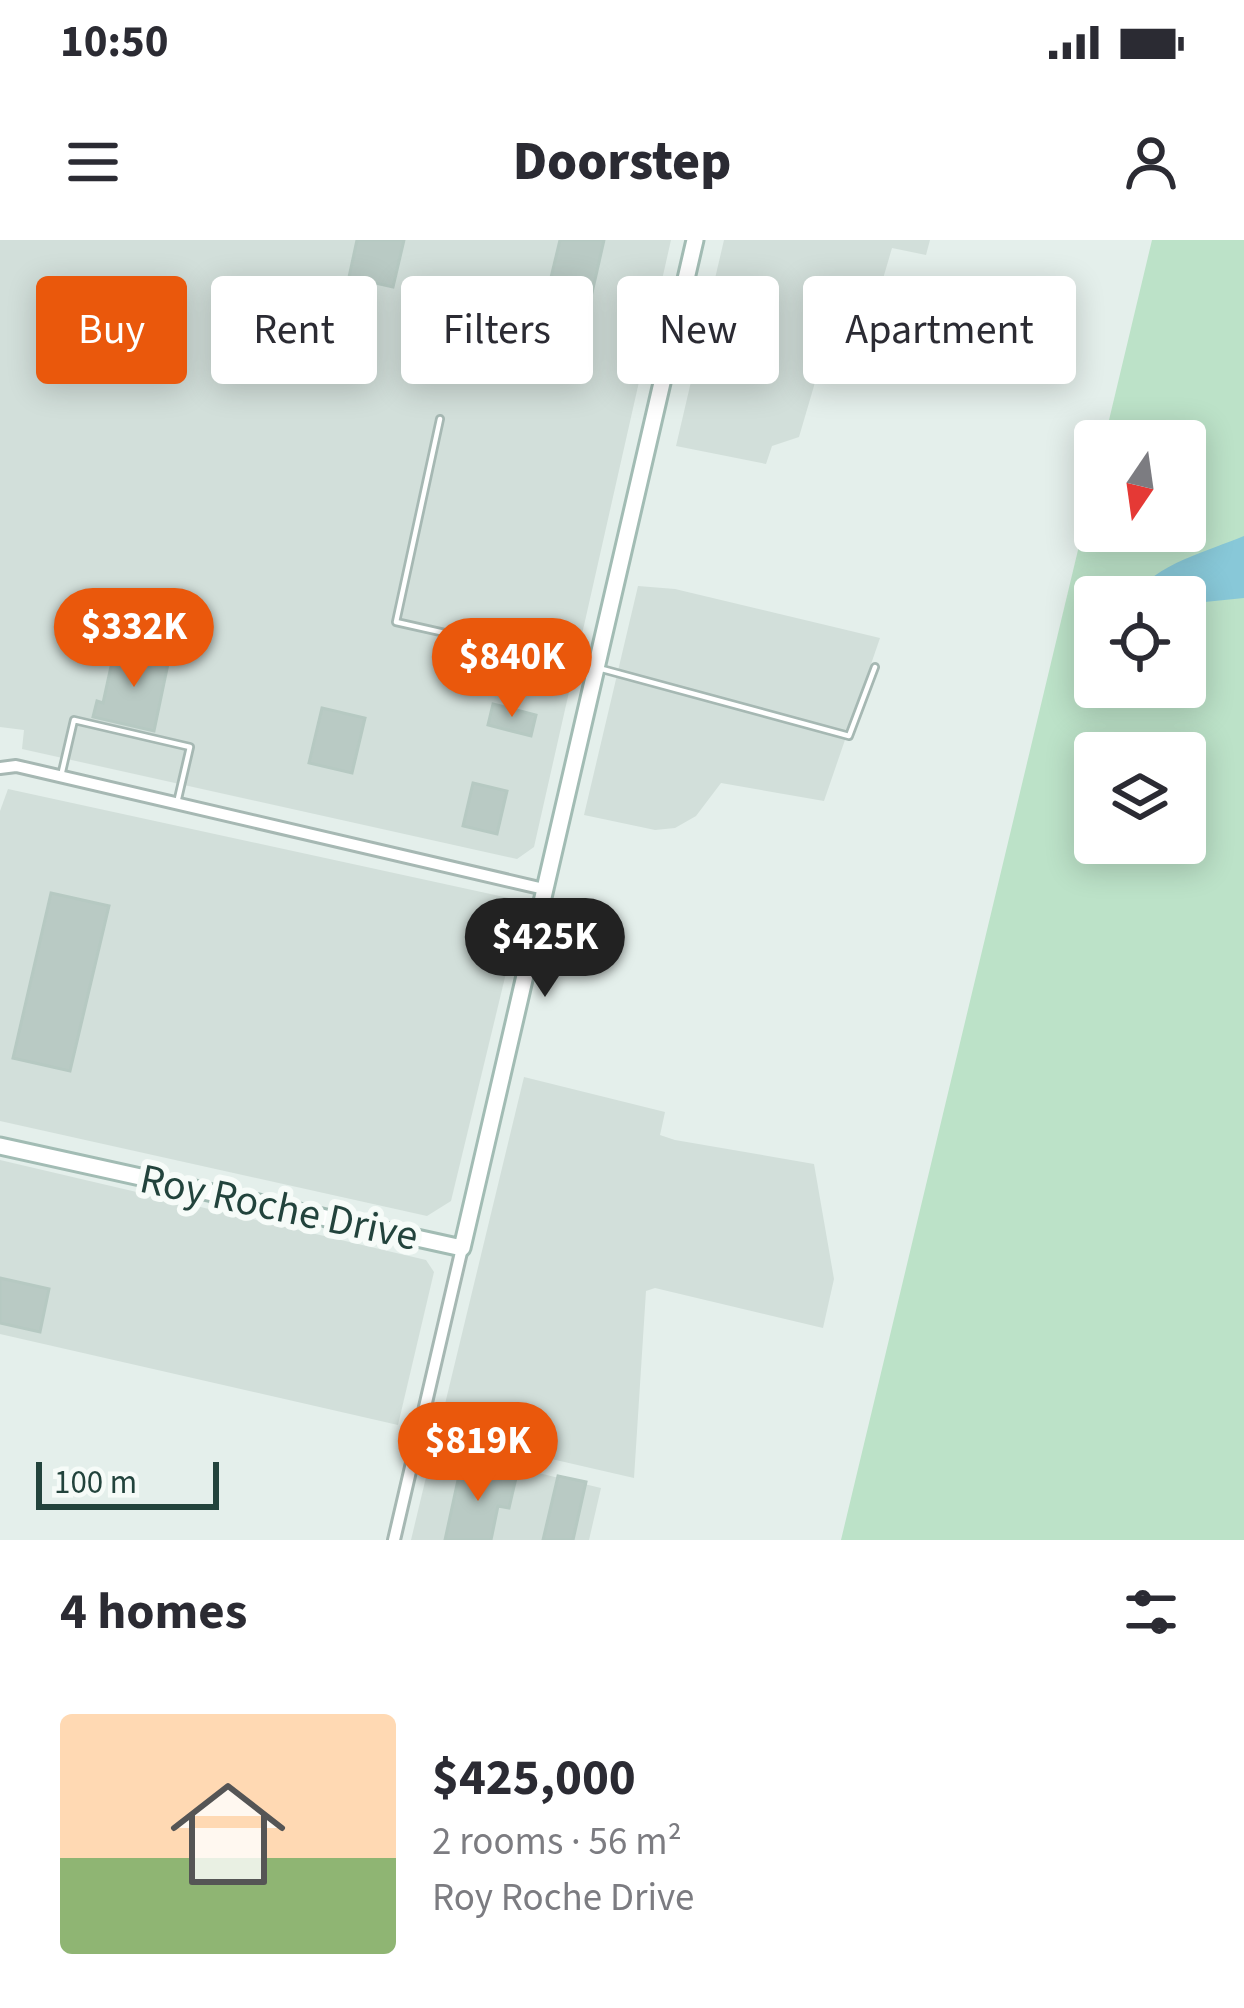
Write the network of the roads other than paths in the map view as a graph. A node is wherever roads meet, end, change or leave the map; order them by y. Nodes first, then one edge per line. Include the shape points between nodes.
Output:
1 (695, 240) edge
2 (440, 419) dead end
3 (596, 667) junction
4 (875, 667) dead end
5 (0, 768) edge
6 (61, 776) junction
7 (177, 803) junction
8 (544, 890) junction
9 (0, 1146) edge
10 (462, 1249) junction
11 (394, 1540) edge

1 - 3 street, Roy Roche Drive
2 - 3 lane via 396,622
3 - 4 lane via 849,736
3 - 8 street, Roy Roche Drive
5 - 6 street
6 - 7 street
6 - 7 lane via 74,720 190,747
7 - 8 street
8 - 10 street, Roy Roche Drive
9 - 10 street, Roy Roche Drive
10 - 11 street

